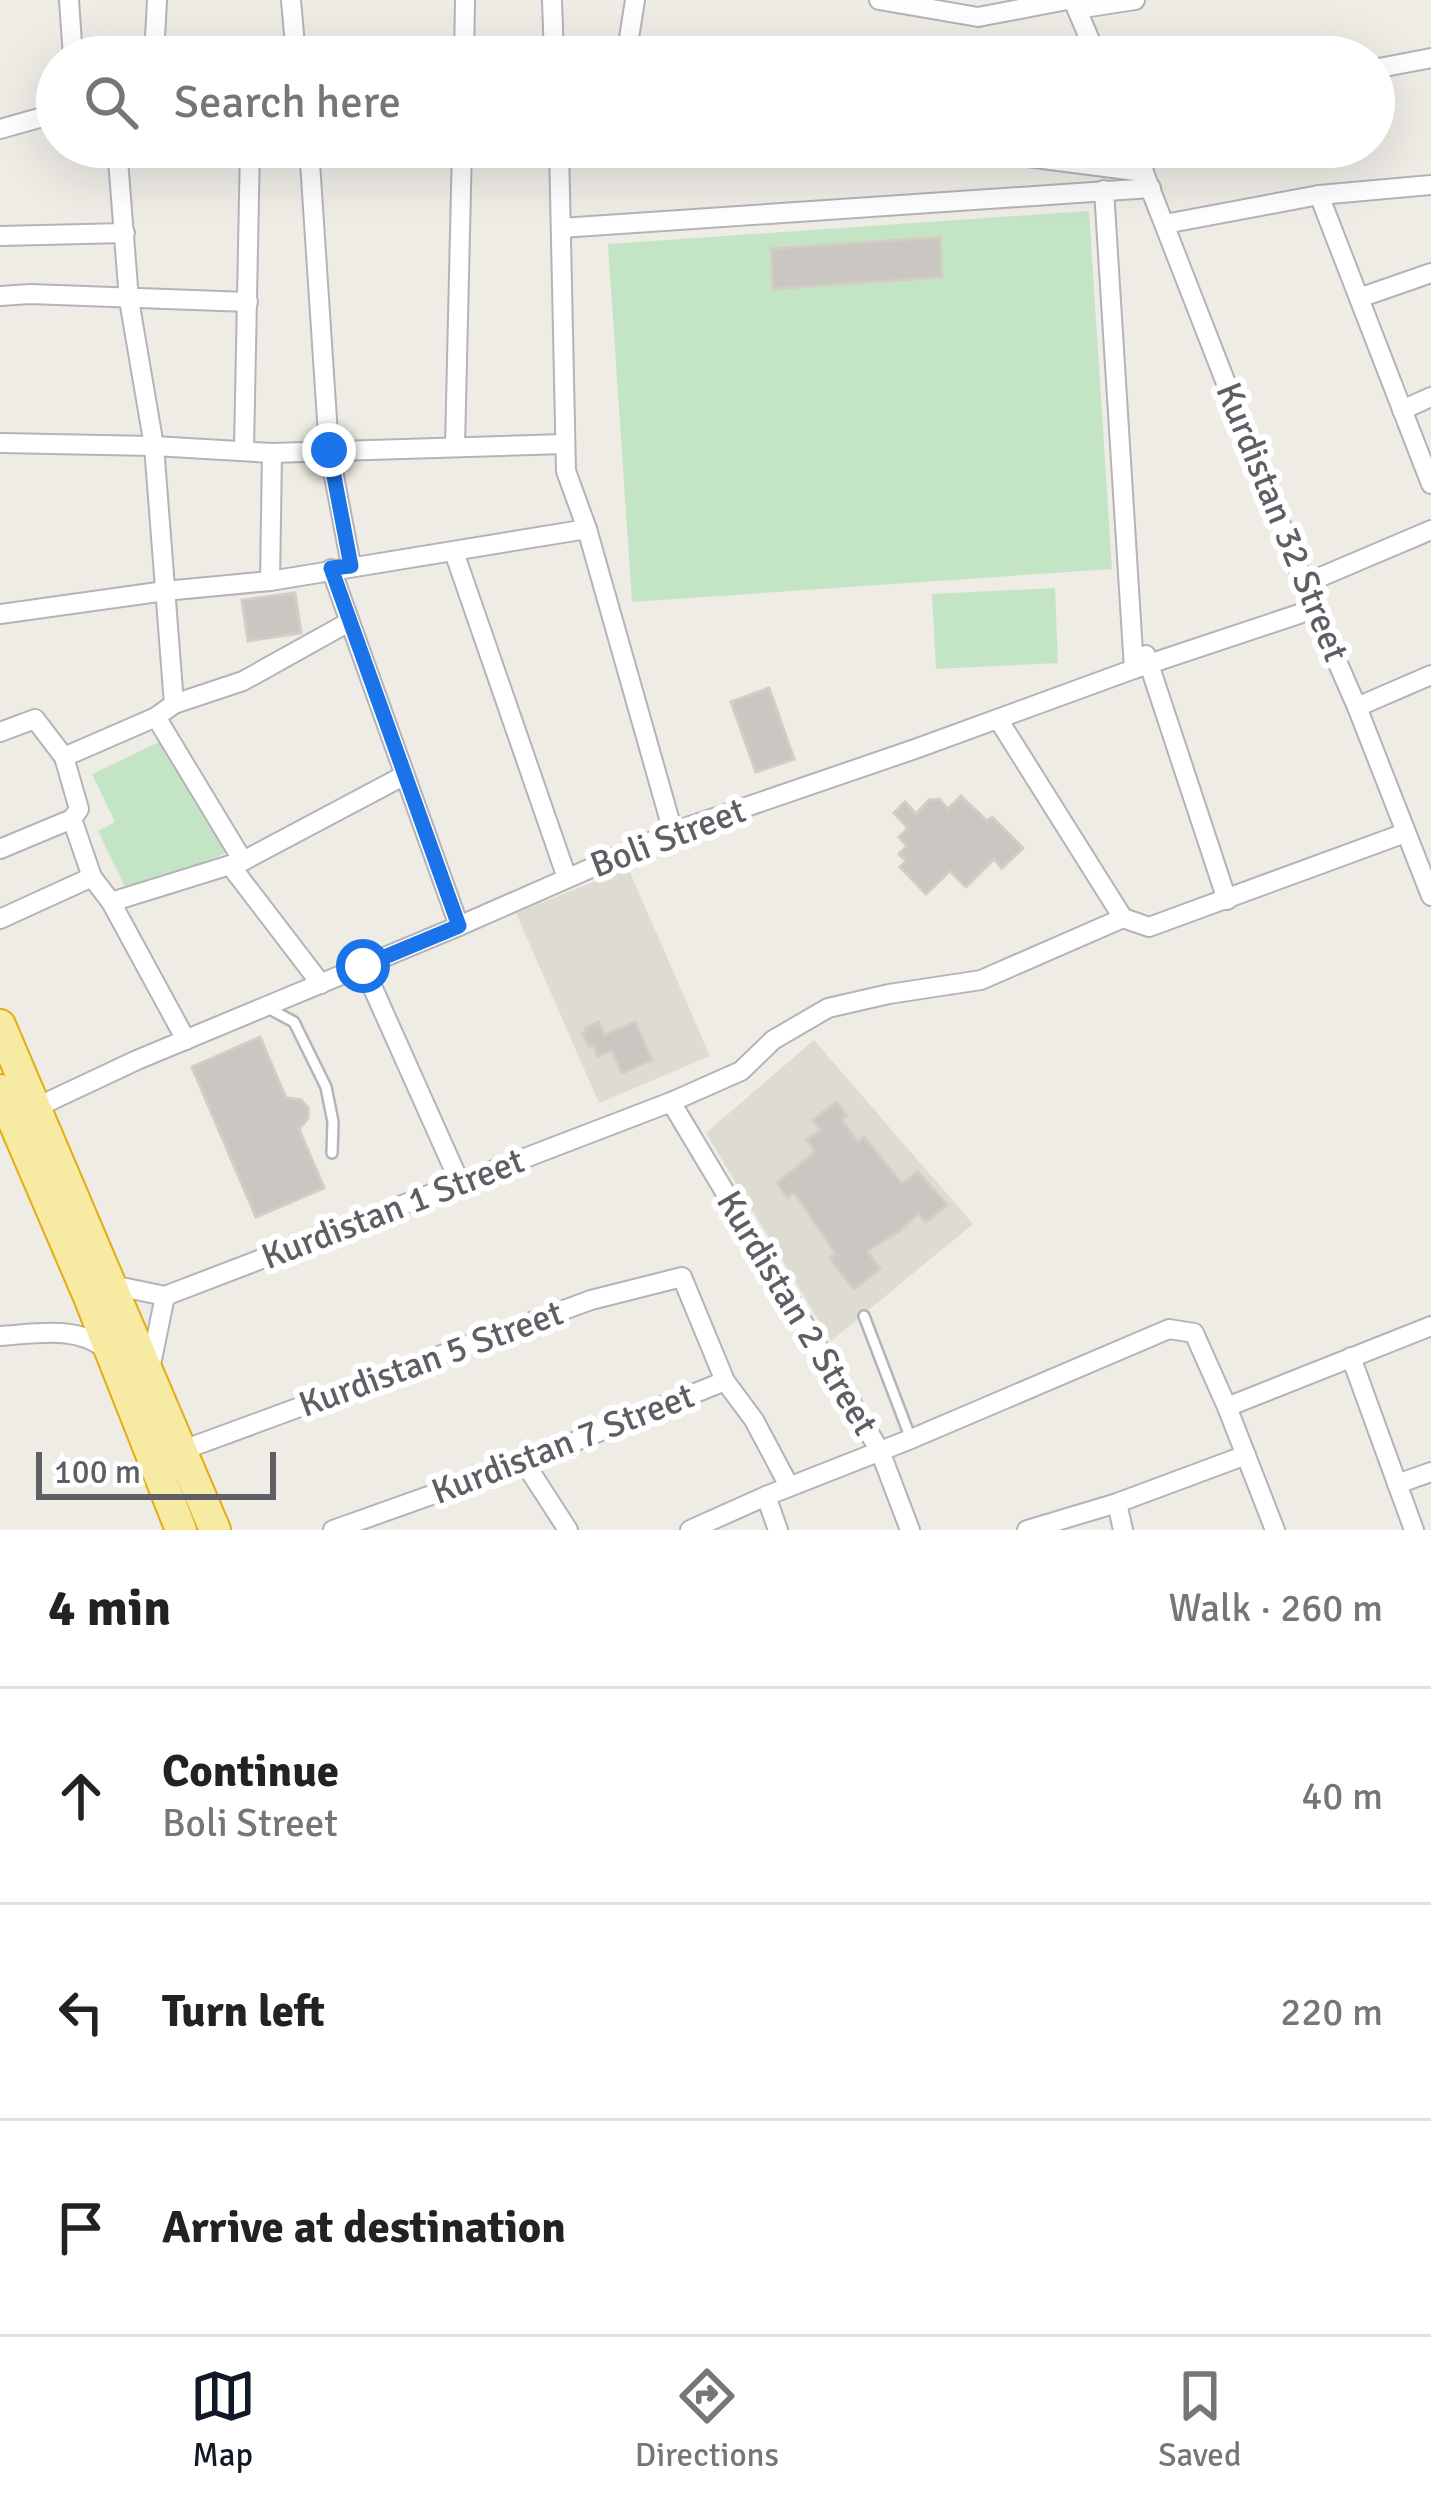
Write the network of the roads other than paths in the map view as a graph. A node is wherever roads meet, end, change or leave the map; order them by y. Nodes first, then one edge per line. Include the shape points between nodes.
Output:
1 (69, 0) edge
2 (157, 0) edge
3 (291, 0) edge
4 (465, 0) edge
5 (552, 0) edge
6 (635, 0) edge
7 (879, 0) edge
8 (1135, 0) edge
9 (1072, 3) edge
10 (958, 8) edge
11 (72, 36) edge
12 (155, 36) edge
13 (294, 36) edge
14 (464, 36) edge
15 (553, 36) edge
16 (629, 36) edge
17 (1087, 36) edge
18 (1431, 58) edge
19 (1395, 66) edge
20 (36, 119) edge
21 (0, 129) edge
22 (119, 168) edge
23 (250, 168) edge
24 (310, 168) edge
25 (462, 168) edge
26 (560, 168) edge
27 (1075, 168) edge
28 (1142, 168) edge
29 (1147, 180) junction
30 (1431, 185) edge
31 (1104, 190) junction
32 (1319, 195) junction
33 (1165, 224) junction
34 (561, 228) junction
35 (125, 233) junction
36 (0, 236) edge
37 (1431, 273) edge
38 (0, 296) edge
39 (1359, 298) junction
40 (129, 299) junction
41 (248, 302) junction
42 (1431, 397) edge
43 (1402, 410) junction
44 (0, 443) edge
45 (564, 444) junction
46 (154, 446) junction
47 (455, 446) junction
48 (244, 449) junction
49 (329, 450) junction
50 (272, 453) junction
51 (1431, 484) edge
52 (587, 529) junction
53 (1431, 530) edge
54 (454, 552) junction
55 (341, 567) junction
56 (270, 580) junction
57 (1304, 584) junction
58 (165, 591) junction
59 (1314, 609) junction
60 (0, 614) edge
61 (349, 622) junction
62 (1141, 667) junction
63 (1431, 675) edge
64 (174, 704) junction
65 (1357, 707) junction
66 (156, 717) junction
67 (998, 719) junction
68 (0, 732) edge
69 (64, 757) junction
70 (405, 775) junction
71 (72, 819) junction
72 (673, 832) junction
73 (1405, 833) junction
74 (0, 849) edge
75 (236, 863) junction
76 (92, 877) junction
77 (568, 878) junction
78 (1431, 896) edge
79 (1227, 900) junction
80 (111, 902) junction
81 (1123, 918) junction
82 (0, 919) edge
83 (459, 926) junction
84 (363, 966) junction
85 (321, 984) junction
86 (266, 1006) junction
87 (0, 1025) edge
88 (187, 1040) junction
89 (19, 1100) edge
90 (671, 1102) junction
91 (332, 1154) dead end
92 (460, 1183) junction
93 (100, 1291) junction
94 (165, 1296) junction
95 (864, 1316) dead end
96 (1431, 1326) edge
97 (38, 1334) junction
98 (0, 1336) edge
99 (112, 1355) junction
100 (1351, 1357) junction
101 (149, 1374) junction
102 (725, 1381) junction
103 (1227, 1407) junction
104 (911, 1438) junction
105 (183, 1450) junction
106 (880, 1451) junction
107 (1246, 1455) junction
108 (524, 1462) junction
109 (1431, 1472) edge
110 (1397, 1484) junction
111 (790, 1486) junction
112 (766, 1496) junction
113 (1117, 1503) junction
114 (181, 1530) edge
115 (215, 1530) edge
116 (333, 1530) edge
117 (568, 1530) edge
118 (690, 1530) edge
119 (778, 1530) edge
120 (910, 1530) edge
121 (1027, 1530) edge
122 (1124, 1530) edge
123 (1275, 1530) edge
124 (1414, 1530) edge

1 - 11 street
2 - 12 street
3 - 13 street
4 - 14 street
5 - 15 street
6 - 16 street
7 - 10 street
8 - 9 street
9 - 10 street via 978,17
9 - 17 street
18 - 19 street
20 - 21 street
22 - 35 street
23 - 41 street
24 - 49 street
25 - 47 street
26 - 34 street
27 - 29 street
28 - 29 street, Kurdistan 32 Street
29 - 31 street
29 - 33 street, Kurdistan 32 Street
30 - 32 street
31 - 34 street
31 - 62 street via 1130,604
32 - 33 street
32 - 39 street
33 - 57 street, Kurdistan 32 Street
34 - 45 street
35 - 36 street
35 - 40 street
37 - 39 street
38 - 40 street
39 - 43 street
40 - 41 street
40 - 46 street
41 - 48 street
42 - 43 street
43 - 51 street
44 - 46 street
45 - 47 street
45 - 52 street
46 - 48 street
46 - 58 street
47 - 49 street
48 - 50 street
49 - 50 street
49 - 55 street
50 - 56 street
52 - 54 street
52 - 72 street
53 - 57 street
54 - 55 street
54 - 77 street
55 - 56 street
55 - 61 street
56 - 58 street
57 - 59 street, Kurdistan 32 Street
58 - 60 street
58 - 64 street
59 - 62 street, Boli Street
59 - 65 street, Kurdistan 32 Street
61 - 64 street via 243,681
61 - 70 street
62 - 67 street, Boli Street
62 - 79 street
63 - 65 street
64 - 66 street
65 - 73 street, Kurdistan 32 Street
66 - 69 street
66 - 75 street
67 - 72 street, Boli Street
67 - 81 street
68 - 69 street via 35,719
69 - 71 street via 79,809
70 - 75 street
70 - 83 street
71 - 74 street
71 - 76 street
72 - 77 street, Boli Street
73 - 78 street, Kurdistan 32 Street
73 - 79 street
75 - 80 street
75 - 85 street
76 - 80 street
76 - 82 street
77 - 83 street, Boli Street
79 - 81 street via 1149,927
80 - 88 street
81 - 90 street, Kurdistan 1 Street via 980,980 827,1008 773,1040 741,1071
83 - 84 street, Boli Street
84 - 85 street, Boli Street
84 - 92 street
85 - 86 street, Boli Street
86 - 88 street, Boli Street
86 - 91 lane via 294,1022 326,1087
87 - 89 highway
88 - 89 street, Boli Street
89 - 93 highway
90 - 92 street, Kurdistan 1 Street
90 - 106 street, Kurdistan 2 Street
92 - 94 street, Kurdistan 1 Street
93 - 94 street
93 - 97 street via 76,1319
93 - 99 highway
93 - 101 highway
94 - 101 street
95 - 104 lane
96 - 100 street
97 - 98 street
97 - 99 street via 89,1338
99 - 114 highway
100 - 103 street
100 - 110 street
101 - 105 highway
102 - 105 street, Kurdistan 5 Street via 682,1277 591,1300
102 - 108 street, Kurdistan 7 Street
102 - 111 street
103 - 104 street via 1194,1334 1169,1329
103 - 107 street
104 - 106 street
105 - 115 highway
106 - 111 street
106 - 120 street, Kurdistan 2 Street
107 - 113 street
107 - 123 street
108 - 116 street, Kurdistan 7 Street
108 - 117 street
109 - 110 street
110 - 124 street
111 - 112 street
112 - 118 street
112 - 119 street
113 - 121 street
113 - 122 street

